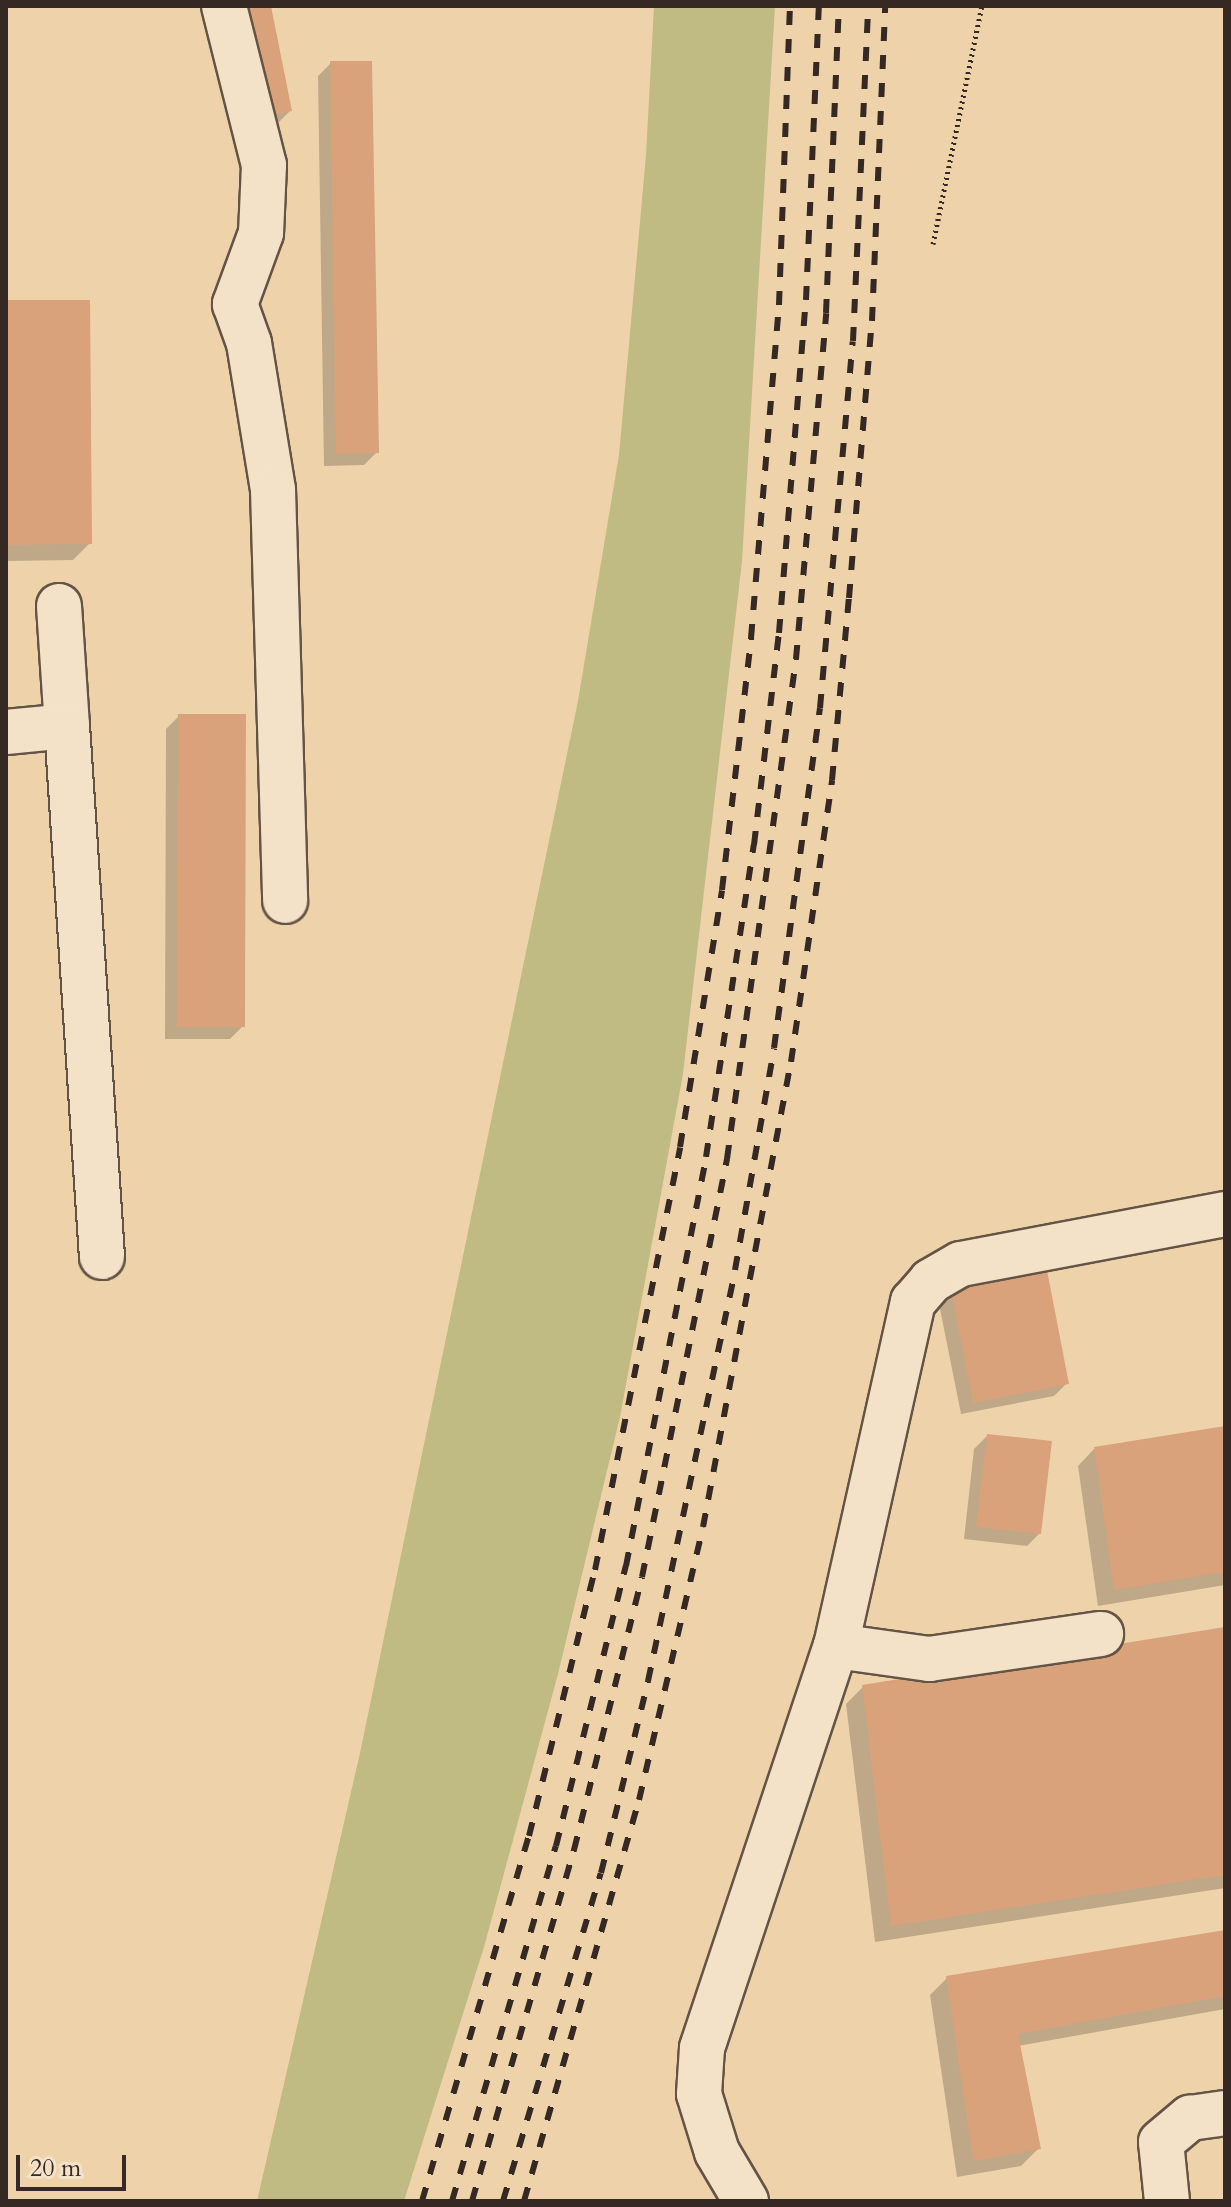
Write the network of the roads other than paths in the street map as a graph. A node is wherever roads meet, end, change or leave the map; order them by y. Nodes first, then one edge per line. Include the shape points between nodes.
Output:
1 (224, 6) edge
2 (59, 606) dead end
3 (67, 726) junction
4 (6, 732) edge
5 (285, 901) dead end
6 (1225, 1214) edge
7 (102, 1257) dead end
8 (1101, 1634) dead end
9 (836, 1646) junction
10 (1225, 2113) edge
11 (746, 2201) edge
12 (1167, 2201) edge

1 - 5 street via 264,165 261,233 235,304 249,343 273,490
2 - 3 street
3 - 4 street
3 - 7 street
6 - 9 street via 961,1264 931,1281 913,1302
8 - 9 street via 929,1659
9 - 11 street via 702,2048 699,2094 717,2152
10 - 12 street via 1176,2124 1161,2142

